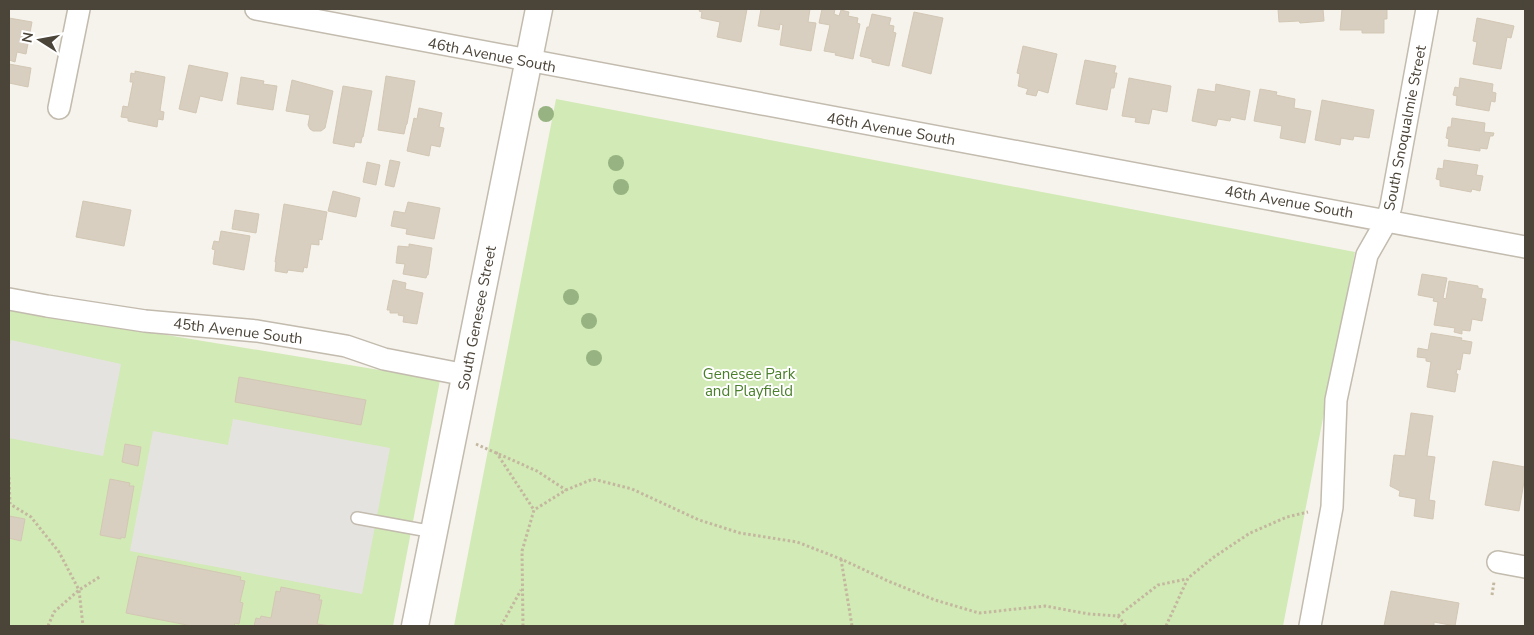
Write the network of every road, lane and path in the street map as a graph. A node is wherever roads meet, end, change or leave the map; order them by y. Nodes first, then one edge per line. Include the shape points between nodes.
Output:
1 (79, 9) edge
2 (256, 9) edge
3 (539, 9) edge
4 (1428, 9) edge
5 (528, 62) junction
6 (59, 108) dead end
7 (1387, 220) junction
8 (1525, 248) edge
9 (9, 299) edge
10 (466, 375) junction
11 (475, 444) dead end
12 (496, 452) junction
13 (9, 477) edge
14 (566, 490) junction
15 (9, 505) edge
16 (534, 510) junction
17 (1314, 511) dead end
18 (357, 518) dead end
19 (434, 532) junction
20 (841, 559) junction
21 (1498, 562) dead end
22 (1525, 567) edge
23 (101, 576) dead end
24 (1188, 578) junction
25 (521, 589) junction
26 (79, 590) junction
27 (1118, 616) junction
28 (48, 626) edge
29 (83, 626) edge
30 (415, 626) edge
31 (501, 626) edge
32 (523, 626) edge
33 (852, 626) edge
34 (1126, 626) edge
35 (1166, 626) edge
36 (1310, 626) edge

1 - 6 street
2 - 5 street, 46th Avenue South
3 - 5 street, South Genesee Street
4 - 7 street, South Snoqualmie Street
5 - 7 street, 46th Avenue South
5 - 10 street, South Genesee Street
7 - 8 street, 46th Avenue South
7 - 36 street, South Snoqualmie Street via 1367,255 1336,400 1332,507
9 - 10 street, 45th Avenue South via 145,321 257,331 346,346 384,359
10 - 19 street, South Genesee Street
11 - 12 path
12 - 14 path via 537,471
12 - 16 path
13 - 15 path
14 - 16 path
14 - 20 path via 593,479 632,489 699,520 740,533 797,542
15 - 26 path via 31,517 59,552
16 - 25 path via 522,552
17 - 24 path via 1286,517 1250,532
18 - 19 lane
19 - 30 street, South Genesee Street
20 - 27 path via 935,600 979,613 1045,606
20 - 33 path
21 - 22 street
23 - 26 path
24 - 27 path via 1158,585
24 - 35 path
25 - 31 path
25 - 32 path
26 - 28 path via 54,612
26 - 29 path
27 - 34 path

